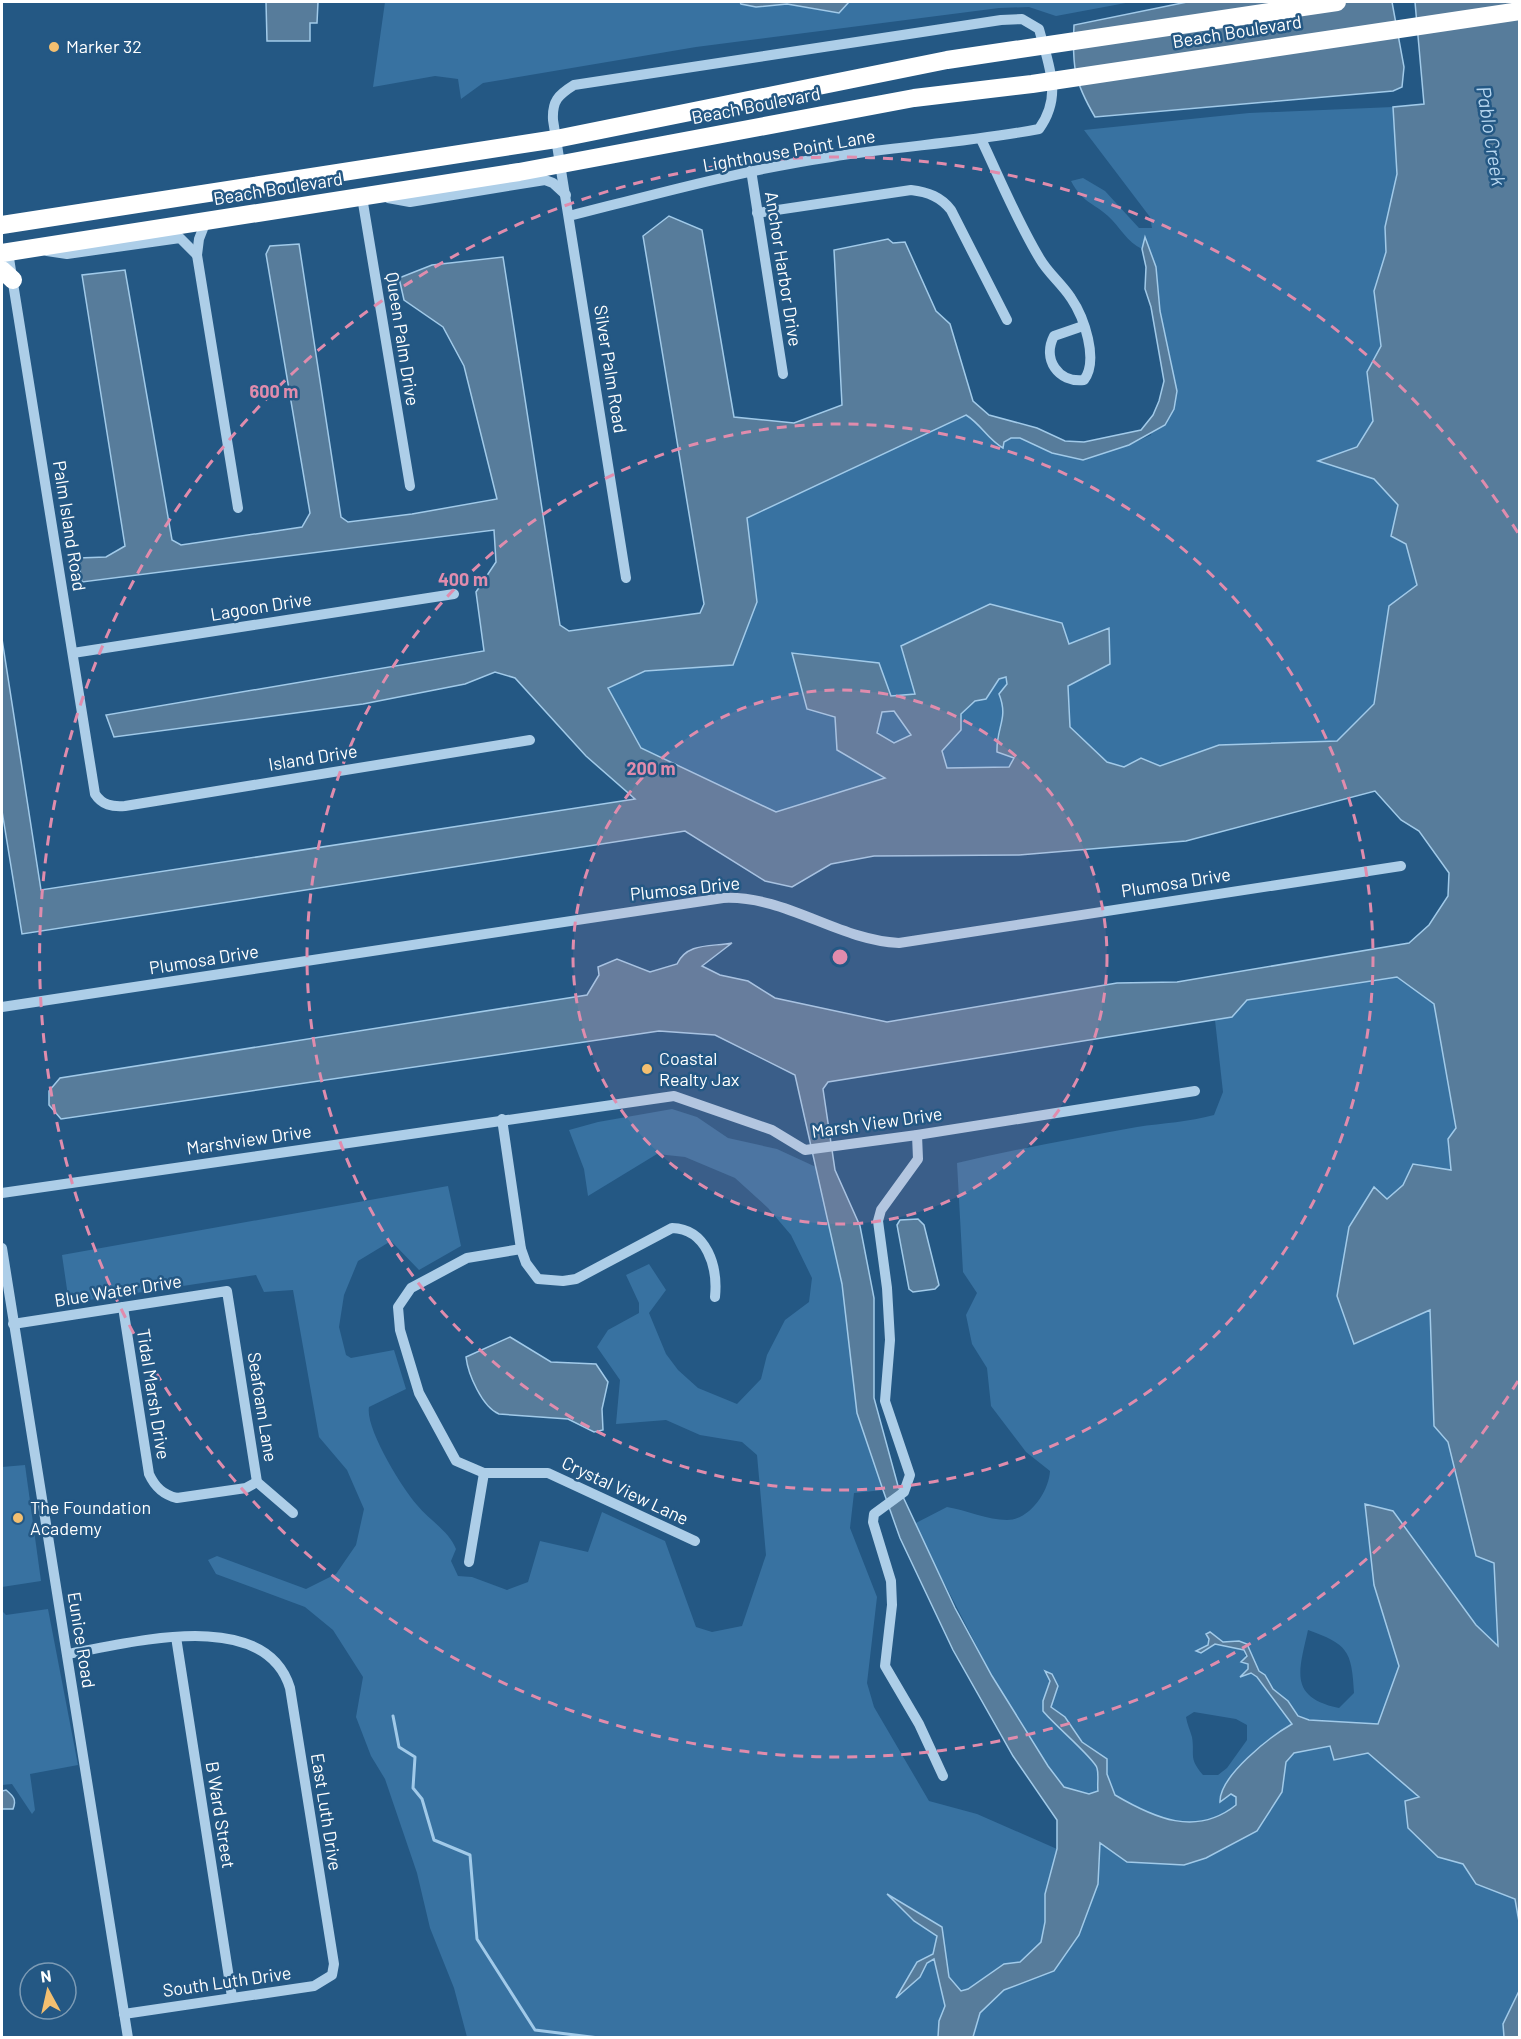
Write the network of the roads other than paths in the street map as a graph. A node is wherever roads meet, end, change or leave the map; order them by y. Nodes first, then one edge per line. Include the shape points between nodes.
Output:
1 (1336, 2) edge
2 (1520, 11) edge
3 (1054, 99) joint
4 (556, 139) junction
5 (981, 139) junction
6 (512, 146) junction
7 (561, 165) junction
8 (751, 170) junction
9 (332, 174) junction
10 (369, 196) junction
11 (566, 196) junction
12 (150, 202) junction
13 (757, 213) junction
14 (569, 216) junction
15 (214, 220) junction
16 (2, 225) edge
17 (32, 248) junction
18 (5, 252) edge
19 (197, 255) junction
20 (7, 275) edge
21 (1007, 320) dead end
22 (1083, 326) junction
23 (783, 374) dead end
24 (410, 486) dead end
25 (238, 508) dead end
26 (626, 578) dead end
27 (454, 594) dead end
28 (73, 652) junction
29 (530, 740) dead end
30 (102, 803) joint
31 (1401, 866) dead end
32 (2, 1007) edge
33 (1195, 1091) dead end
34 (502, 1119) junction
35 (917, 1135) junction
36 (2, 1193) edge
37 (2, 1248) edge
38 (521, 1249) junction
39 (227, 1291) joint
40 (715, 1297) dead end
41 (123, 1307) junction
42 (13, 1324) junction
43 (484, 1473) junction
44 (257, 1482) junction
45 (293, 1513) dead end
46 (695, 1541) dead end
47 (469, 1562) dead end
48 (176, 1637) junction
49 (67, 1654) junction
50 (944, 1776) dead end
51 (332, 1975) joint
52 (232, 1997) junction
53 (124, 2014) junction
54 (128, 2037) edge

1 - 4 highway via 947,60
2 - 7 highway, Beach Boulevard via 856,107
3 - 4 street, Silver Palm Road via 1039,29 1022,19 1001,20 574,85 557,95 553,105
3 - 5 street, Lighthouse Point Lane via 1040,129
4 - 6 highway
4 - 7 street, Silver Palm Road
5 - 8 street, Lighthouse Point Lane
5 - 22 street via 1040,260 1072,298
6 - 9 highway
6 - 10 highway via 487,159 378,178
7 - 10 highway, Beach Boulevard
7 - 11 street, Silver Palm Road
8 - 13 street, Anchor Harbor Drive
8 - 14 street, Lighthouse Point Lane
9 - 12 highway
9 - 15 highway via 319,194 246,205
10 - 11 street via 410,202 545,180
10 - 15 highway, Beach Boulevard
10 - 24 street, Queen Palm Drive
11 - 14 street, Silver Palm Road
12 - 16 highway
12 - 18 highway via 130,216 22,233
13 - 21 street via 911,190 926,192 945,201 951,210
13 - 23 street, Anchor Harbor Drive
14 - 26 street, Silver Palm Road
15 - 17 highway, Beach Boulevard
15 - 19 street via 199,238
17 - 18 highway, Beach Boulevard
17 - 19 street via 67,254 180,238
18 - 20 street, Palm Island Road
19 - 25 street
20 - 28 street, Palm Island Road
22 - 22 street via 1091,367 1084,380 1076,381 1055,369 1049,350 1054,336
27 - 28 street, Lagoon Drive
28 - 30 street, Palm Island Road via 95,794
29 - 30 street, Island Drive via 125,806
31 - 32 street, Plumosa Drive via 899,943 873,940 766,901 723,898
33 - 35 street, Marsh View Drive
34 - 35 street, Marsh View Drive via 674,1096 772,1130 805,1150
34 - 36 street, Marshview Drive
34 - 38 street
35 - 50 street via 918,1159 881,1210 878,1221 890,1340 885,1401 910,1475 904,1492 874,1514 873,1522 891,1581 885,1666
37 - 42 street, Eunice Road
38 - 40 street via 538,1279 563,1281 591,1272 672,1228 685,1228 698,1236 712,1258 717,1279
38 - 43 street, Crystal View Lane via 467,1258 411,1288 398,1307 400,1330 419,1393 435,1426 456,1461
39 - 41 street, Blue Water Drive
39 - 44 street, Seafoam Lane
41 - 42 street, Blue Water Drive
41 - 44 street, Tidal Marsh Drive via 149,1474 157,1488 177,1498 246,1488
42 - 49 street, Eunice Road
43 - 46 street, Crystal View Lane via 549,1473
43 - 47 street
44 - 45 street, Seafoam Lane
48 - 49 street
48 - 51 street, East Luth Drive via 220,1636 260,1652 283,1671 290,1688 334,1964
48 - 52 street, B Ward Street
49 - 53 street, Eunice Road
51 - 52 street, South Luth Drive via 314,1986
52 - 53 street, South Luth Drive
53 - 54 street, Eunice Road

